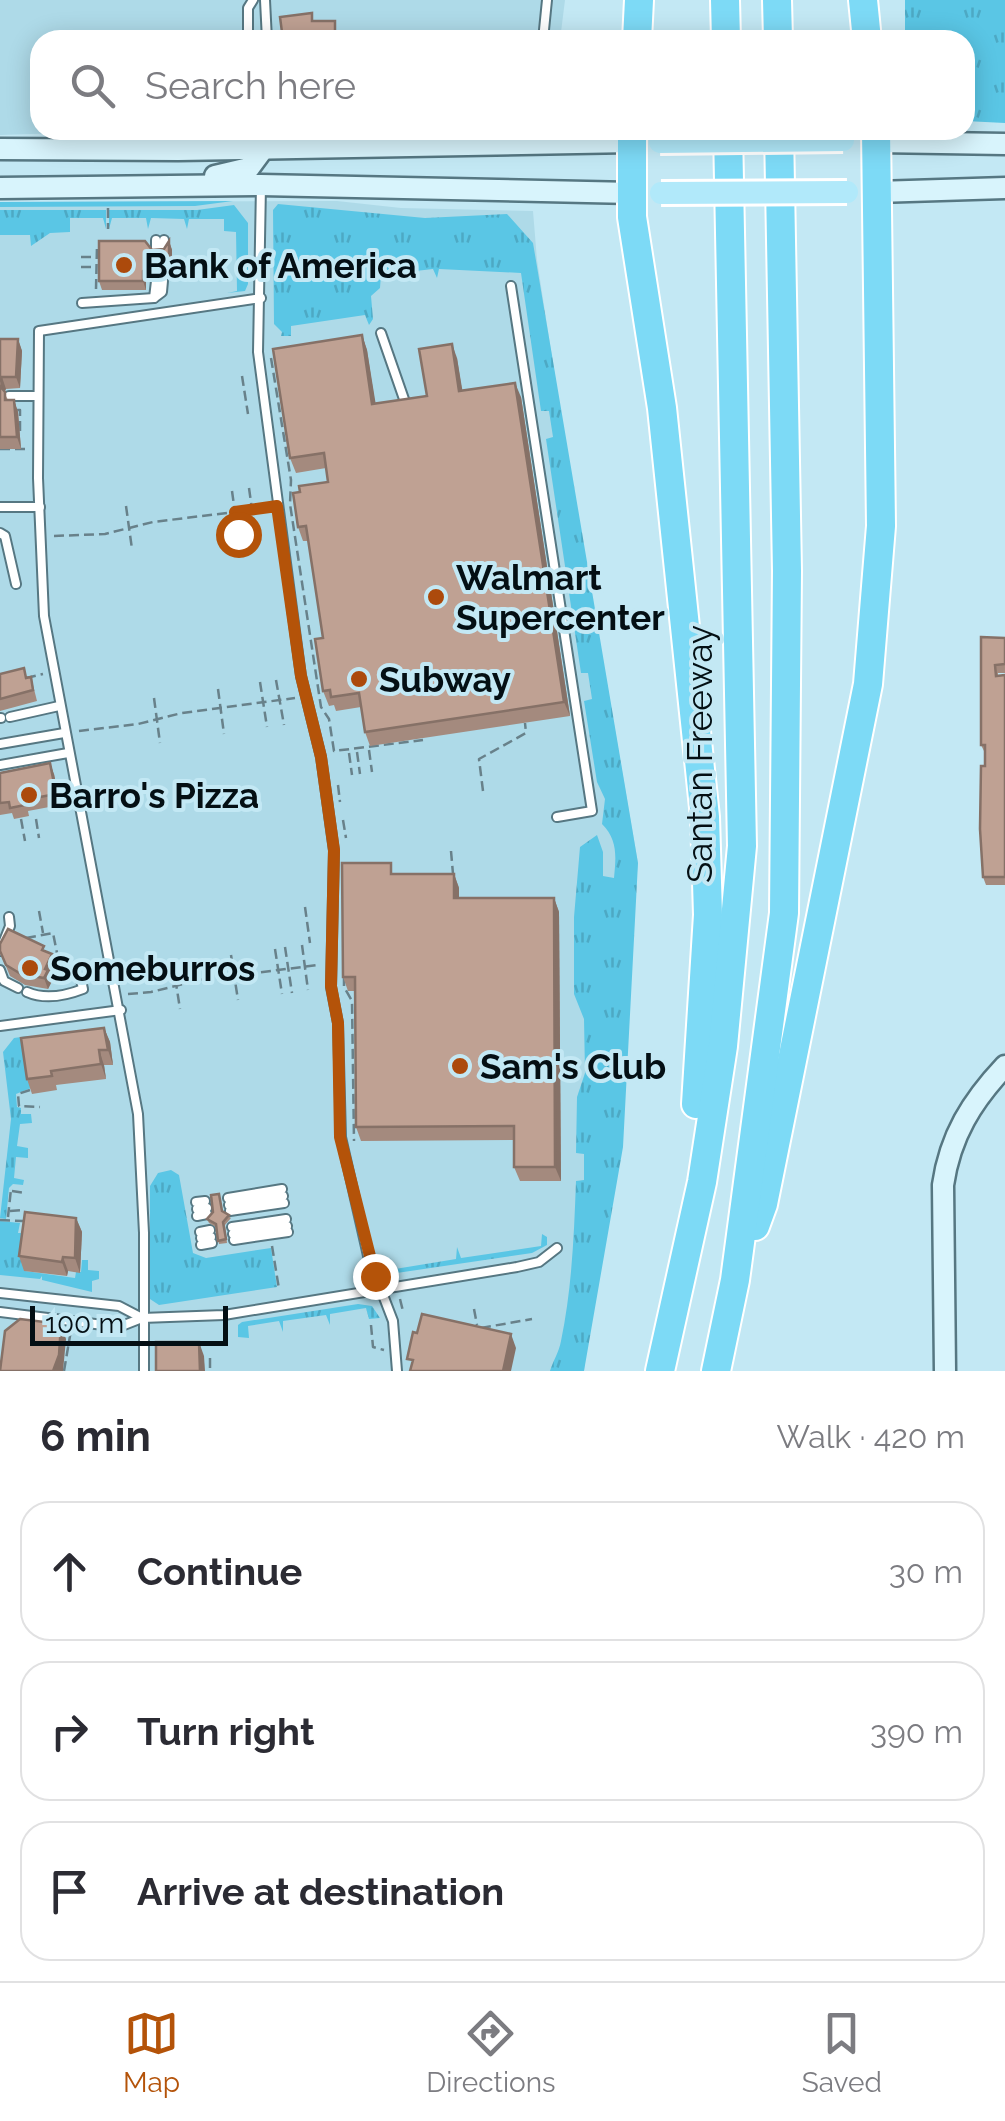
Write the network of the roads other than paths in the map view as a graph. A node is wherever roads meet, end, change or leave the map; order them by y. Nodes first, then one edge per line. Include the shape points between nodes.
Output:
1 (253, 0) edge
2 (264, 0) edge
3 (547, 0) edge
4 (639, 0) edge
5 (725, 0) edge
6 (777, 0) edge
7 (862, 0) edge
8 (248, 30) edge
9 (266, 30) edge
10 (544, 30) edge
11 (638, 30) edge
12 (726, 30) edge
13 (778, 30) edge
14 (866, 30) edge
15 (256, 140) edge
16 (641, 140) edge
17 (728, 140) edge
18 (779, 140) edge
19 (876, 140) edge
20 (940, 140) edge
21 (1005, 144) edge
22 (0, 150) edge
23 (160, 186) junction
24 (261, 186) junction
25 (0, 188) edge
26 (1005, 188) edge
27 (662, 192) dead end
28 (846, 192) dead end
29 (876, 192) junction
30 (632, 193) junction
31 (160, 240) dead end
32 (160, 251) edge
33 (160, 281) dead end
34 (511, 286) dead end
35 (261, 298) junction
36 (82, 303) dead end
37 (381, 333) dead end
38 (9, 396) edge
39 (38, 396) junction
40 (405, 402) edge
41 (0, 507) edge
42 (40, 507) junction
43 (0, 533) edge
44 (16, 584) dead end
45 (59, 706) junction
46 (4, 718) edge
47 (68, 732) junction
48 (0, 744) edge
49 (68, 753) junction
50 (0, 765) edge
51 (557, 817) dead end
52 (10, 917) dead end
53 (0, 951) edge
54 (0, 970) edge
55 (82, 980) dead end
56 (121, 1010) junction
57 (0, 1026) edge
58 (1005, 1066) edge
59 (283, 1196) dead end
60 (229, 1204) dead end
61 (287, 1226) dead end
62 (233, 1234) dead end
63 (557, 1248) dead end
64 (734, 1280) junction
65 (380, 1289) junction
66 (0, 1293) edge
67 (0, 1312) edge
68 (142, 1318) junction
69 (670, 1329) junction
70 (144, 1371) edge
71 (397, 1371) edge
72 (660, 1371) edge
73 (716, 1371) edge
74 (945, 1371) edge

1 - 8 lane
2 - 9 lane
3 - 10 lane
4 - 11 highway
5 - 12 highway
6 - 13 highway
7 - 14 highway
15 - 22 main road
15 - 23 main road via 249,168
16 - 30 highway
17 - 69 highway, Santan Freeway via 742,846 702,1182
18 - 64 highway via 784,913
19 - 29 highway
20 - 21 main road
23 - 24 main road
23 - 25 main road
24 - 30 main road
24 - 35 lane
26 - 29 main road
27 - 28 main road, bridge
29 - 64 highway via 882,526 868,684 763,1204
30 - 69 highway via 705,817 702,1036
31 - 32 lane
33 - 36 lane via 162,292 154,298
34 - 51 lane via 592,811
35 - 39 lane via 39,331
35 - 65 lane via 258,352 277,506 334,850 331,986 340,1137
37 - 40 lane
38 - 39 lane
39 - 42 lane
41 - 42 lane
42 - 45 lane via 43,600
43 - 44 lane
45 - 46 lane
45 - 47 lane
47 - 48 lane
47 - 49 lane
49 - 50 lane
49 - 56 lane
52 - 53 lane
54 - 55 lane via 4,981 40,998 83,989
56 - 57 lane
56 - 68 lane via 139,1127
58 - 74 main road via 960,1124 947,1159
59 - 60 lane
61 - 62 lane
63 - 65 lane via 539,1262
64 - 73 highway
65 - 68 lane via 224,1315
65 - 71 lane via 393,1321
66 - 68 lane via 119,1306
67 - 68 lane via 119,1327
68 - 70 lane
69 - 72 highway, Santan Freeway

